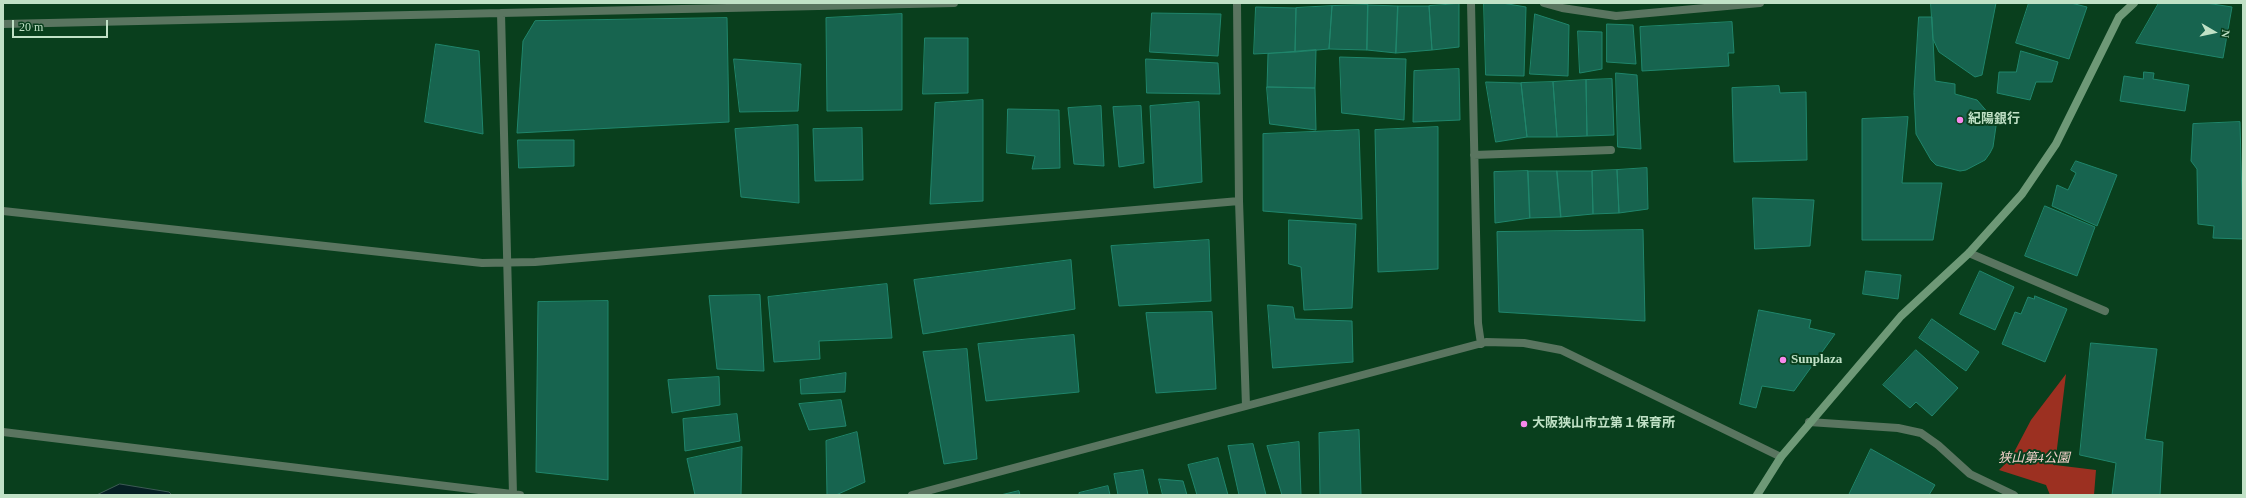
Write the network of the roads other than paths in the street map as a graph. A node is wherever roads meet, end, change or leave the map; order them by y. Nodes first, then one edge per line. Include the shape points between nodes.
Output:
1 (954, 3) edge
2 (1237, 3) edge
3 (1471, 3) edge
4 (1544, 3) edge
5 (1760, 3) edge
6 (2134, 3) edge
7 (501, 13) junction
8 (3, 24) edge
9 (1611, 150) dead end
10 (1474, 155) junction
11 (1239, 201) junction
12 (3, 211) edge
13 (1969, 252) junction
14 (507, 262) junction
15 (2105, 311) dead end
16 (1481, 344) junction
17 (1246, 406) junction
18 (1809, 422) junction
19 (3, 432) edge
20 (1781, 456) junction
21 (516, 494) edge
22 (912, 495) edge
23 (1757, 495) edge
24 (2014, 495) edge

1 - 7 street
2 - 11 street
3 - 10 street
4 - 5 street via 1616,16
6 - 13 street via 2119,17 2056,144 2022,194
7 - 8 street
7 - 14 street
9 - 10 street
10 - 16 street via 1478,323
11 - 14 street via 535,262
11 - 17 street
12 - 14 street via 482,263
13 - 15 street
13 - 18 street via 1900,316
14 - 21 street
16 - 17 street
16 - 20 street via 1524,343 1561,350
17 - 22 street
18 - 20 street
18 - 24 street via 1898,428 1922,433 1970,474
19 - 21 street
20 - 23 street

